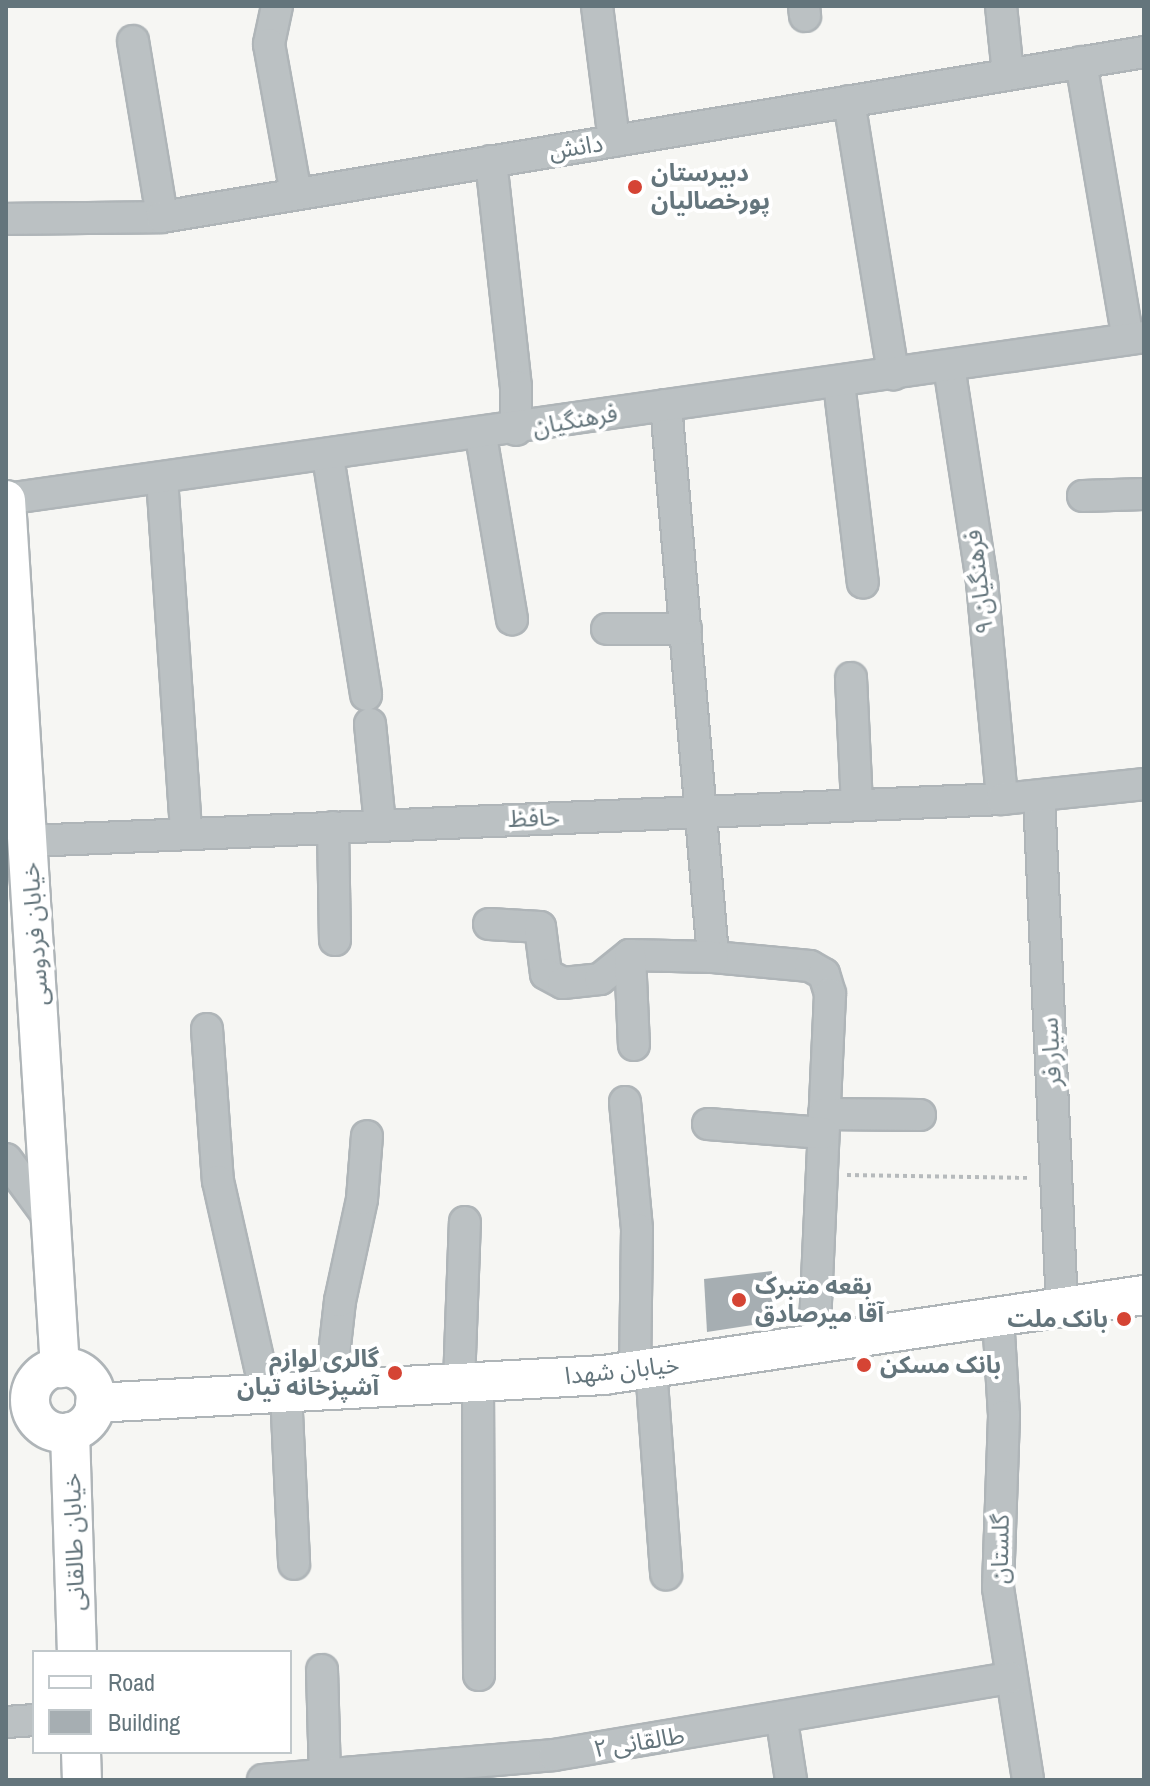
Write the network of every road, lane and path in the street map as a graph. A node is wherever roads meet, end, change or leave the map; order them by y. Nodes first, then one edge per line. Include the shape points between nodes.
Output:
1 (277, 6) edge
2 (597, 6) edge
3 (1001, 6) edge
4 (133, 41) dead end
5 (1144, 52) edge
6 (1081, 62) junction
7 (1008, 74) junction
8 (849, 101) junction
9 (614, 141) junction
10 (491, 161) junction
11 (296, 194) junction
12 (162, 217) junction
13 (6, 219) edge
14 (1136, 338) edge
15 (949, 366) junction
16 (893, 374) junction
17 (839, 383) junction
18 (666, 405) junction
19 (516, 430) junction
20 (481, 436) junction
21 (328, 457) junction
22 (162, 478) junction
23 (1144, 494) edge
24 (1083, 496) dead end
25 (6, 500) edge
26 (863, 583) dead end
27 (512, 619) dead end
28 (607, 629) dead end
29 (686, 629) junction
30 (851, 678) dead end
31 (14, 725) edge
32 (1144, 784) edge
33 (1039, 796) junction
34 (1002, 799) junction
35 (857, 804) junction
36 (703, 812) junction
37 (380, 824) junction
38 (333, 827) junction
39 (186, 832) junction
40 (29, 841) junction
41 (489, 924) dead end
42 (335, 940) dead end
43 (630, 955) junction
44 (713, 957) junction
45 (207, 1029) dead end
46 (634, 1045) dead end
47 (625, 1102) dead end
48 (920, 1115) dead end
49 (824, 1123) junction
50 (708, 1124) dead end
51 (367, 1136) dead end
52 (6, 1159) edge
53 (822, 1175) junction
54 (1056, 1178) junction
55 (465, 1222) dead end
56 (54, 1224) junction
57 (1144, 1295) edge
58 (1062, 1307) junction
59 (998, 1317) junction
60 (814, 1344) junction
61 (60, 1368) junction
62 (643, 1370) junction
63 (468, 1383) junction
64 (330, 1390) junction
65 (276, 1393) junction
66 (95, 1403) junction
67 (18, 1405) edge
68 (70, 1432) junction
69 (294, 1564) dead end
70 (666, 1574) dead end
71 (77, 1650) edge
72 (322, 1670) dead end
73 (479, 1675) dead end
74 (1011, 1678) junction
75 (32, 1720) edge
76 (782, 1721) junction
77 (6, 1722) edge
78 (81, 1754) edge
79 (325, 1775) junction
80 (82, 1780) edge
81 (263, 1780) edge
82 (791, 1780) edge
83 (1028, 1780) edge

1 - 11 street via 269,44
2 - 9 street
3 - 7 street
4 - 12 street
5 - 6 street, دانش
6 - 7 street, دانش
6 - 14 street
7 - 8 street, دانش
8 - 9 street, دانش
8 - 16 street
9 - 10 street, دانش
10 - 11 street, دانش
10 - 19 street via 516,386
11 - 12 street, دانش
12 - 13 street, دانش
14 - 15 street, فرهنگیان
15 - 16 street, فرهنگیان
15 - 34 street, فرهنگیان ۹ via 982,582
16 - 17 street, فرهنگیان
17 - 18 street, فرهنگیان
17 - 26 street
18 - 19 street, فرهنگیان
18 - 29 street
19 - 20 street, فرهنگیان
20 - 21 street, فرهنگیان
20 - 27 street
21 - 22 street, فرهنگیان
21 - 37 street via 368,710
22 - 25 street, فرهنگیان
22 - 39 street
23 - 24 street
25 - 31 main road, خیابان فردوسی
28 - 29 street
29 - 36 street
30 - 35 street
31 - 40 main road, خیابان فردوسی
32 - 33 street, حافظ
33 - 34 street, حافظ
33 - 54 street, سیار فر
34 - 35 street, حافظ
35 - 36 street, حافظ
36 - 37 street, حافظ
36 - 44 street
37 - 38 street, حافظ
38 - 39 street, حافظ
38 - 42 street
39 - 40 street, حافظ
40 - 56 main road, خیابان فردوسی
41 - 43 street via 540,927 546,974 563,983 600,979
43 - 44 street
43 - 46 street
44 - 49 street via 810,966 824,974 830,994
45 - 65 street via 218,1181
47 - 62 street
48 - 49 street
49 - 50 street
49 - 53 street
51 - 64 street via 362,1199 340,1301
52 - 56 street
53 - 54 path
53 - 60 street
54 - 58 street, سیار فر
55 - 63 street
56 - 61 main road, خیابان فردوسی
57 - 58 main road, خیابان شهدا
58 - 59 main road, خیابان شهدا
59 - 60 main road, خیابان شهدا
59 - 74 street, گلستان via 1004,1416 998,1588
60 - 62 main road, خیابان شهدا
61 - 66 main road via 89,1381
61 - 67 main road via 35,1382
62 - 63 main road, خیابان شهدا
62 - 70 street
63 - 64 main road, خیابان شهدا
63 - 73 street
64 - 65 main road, خیابان شهدا
65 - 66 main road, خیابان شهدا
65 - 69 street
66 - 68 main road via 88,1422
67 - 68 main road via 42,1426
68 - 71 main road, خیابان طالقانی
72 - 79 street
74 - 76 street, طالقانی ۲
74 - 83 street, گلستان
75 - 77 street
76 - 79 street, طالقانی ۲ via 554,1755
76 - 82 street
78 - 80 main road
79 - 81 street, طالقانی ۲

